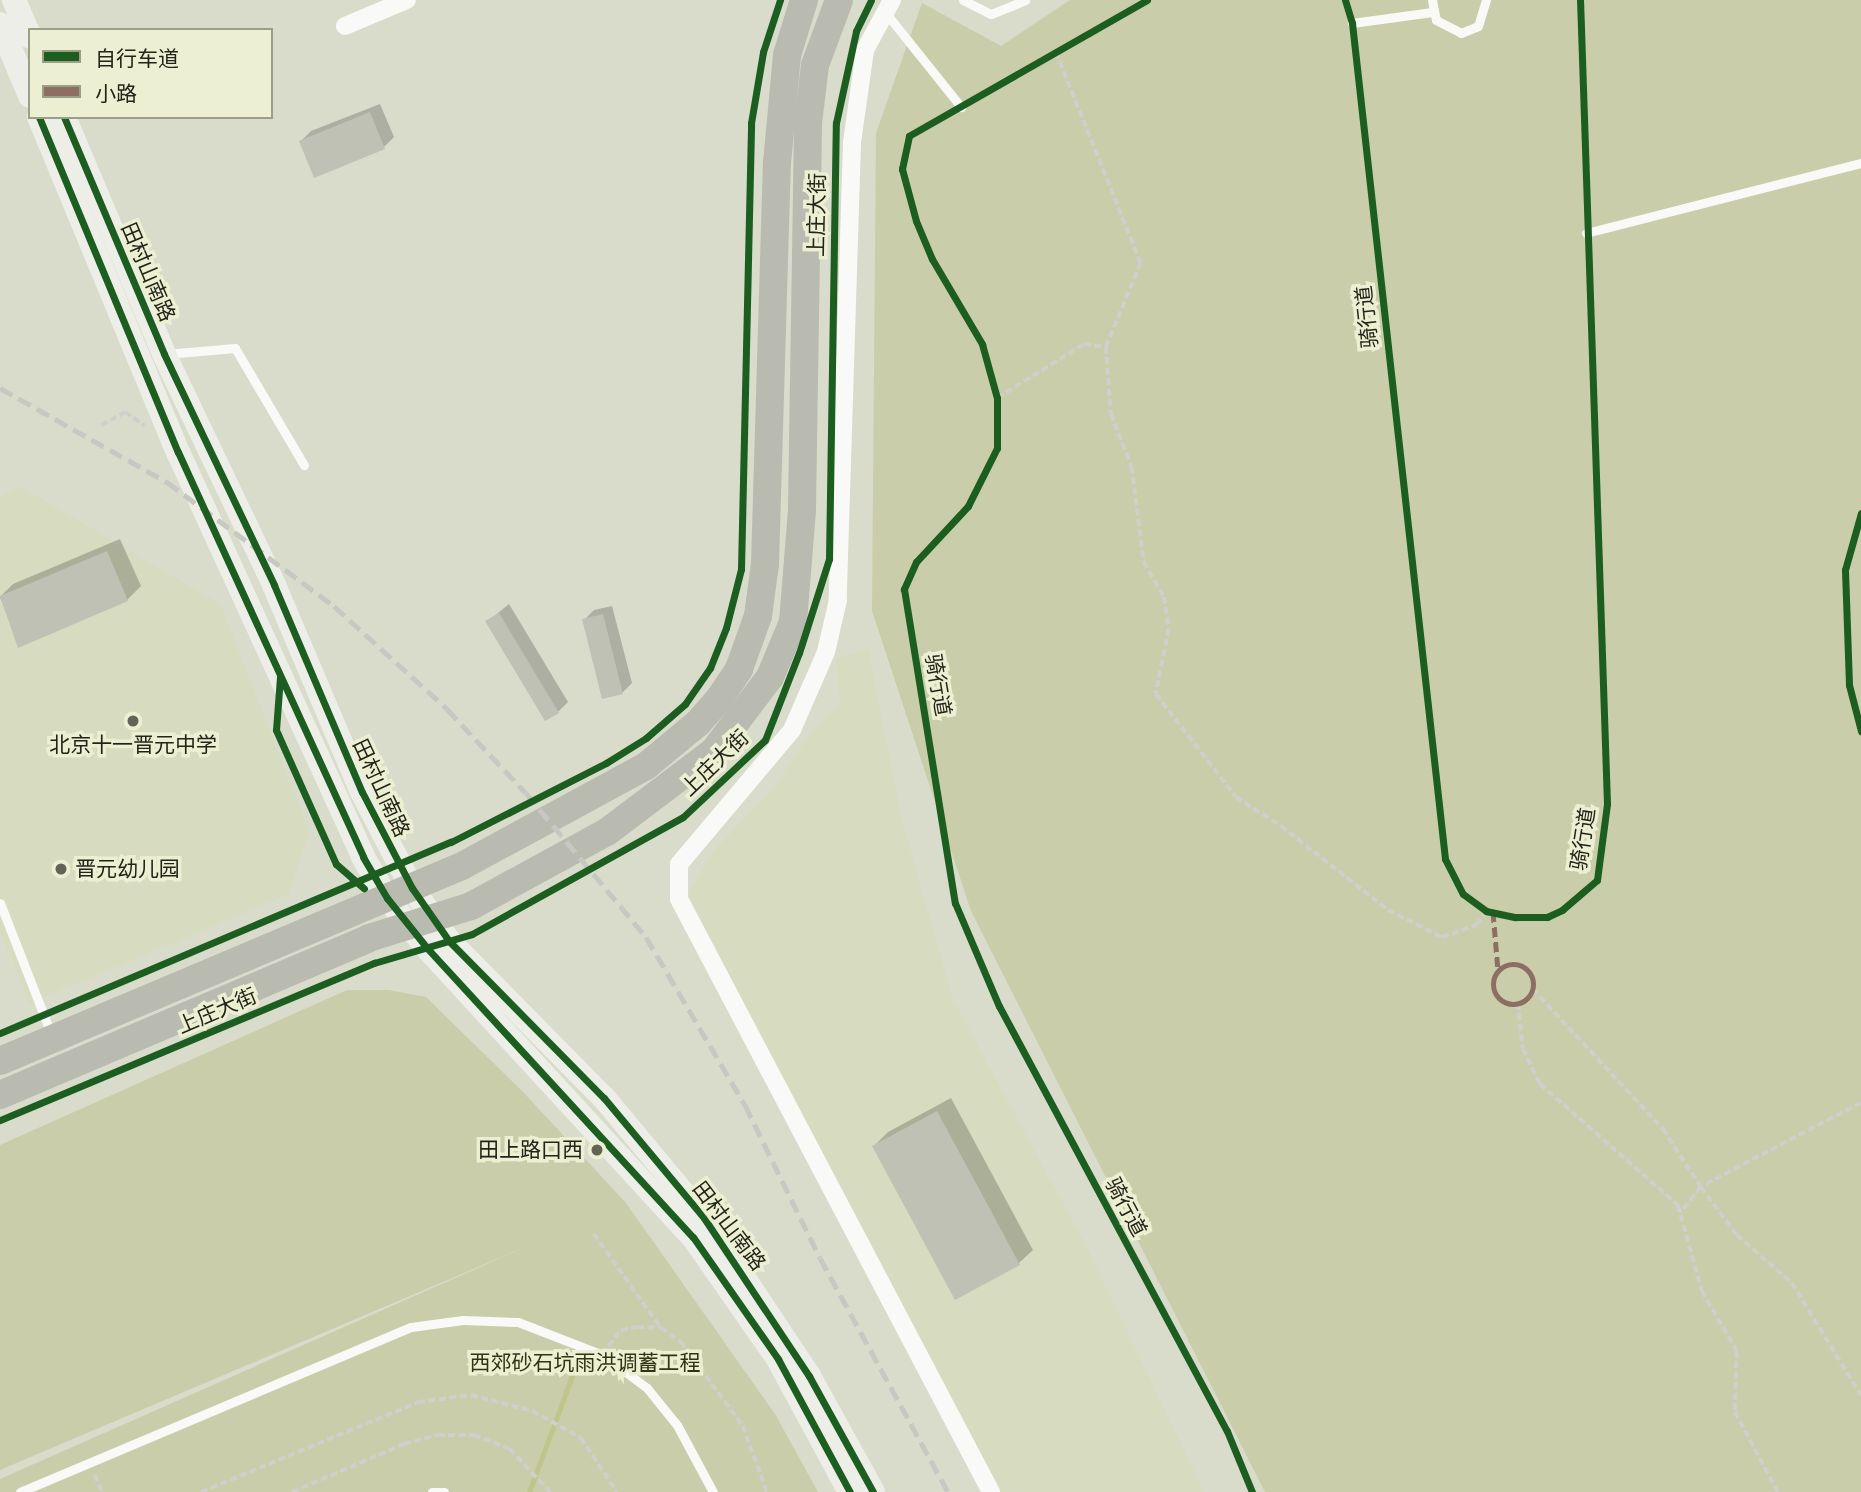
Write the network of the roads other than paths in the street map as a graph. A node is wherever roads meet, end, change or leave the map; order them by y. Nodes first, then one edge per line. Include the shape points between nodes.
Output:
1 (14, 0) edge
2 (407, 0) edge
3 (804, 0) edge
4 (839, 0) edge
5 (962, 0) edge
6 (1025, 0) edge
7 (1432, 0) edge
8 (1486, 0) edge
9 (888, 6) edge
10 (1432, 12) junction
11 (1352, 23) dead end
12 (0, 24) edge
13 (345, 26) dead end
14 (28, 32) edge
15 (28, 91) edge
16 (961, 107) dead end
17 (40, 119) edge
18 (65, 119) edge
19 (1861, 163) edge
20 (1586, 233) dead end
21 (164, 354) junction
22 (304, 466) dead end
23 (399, 893) junction
24 (0, 903) edge
25 (419, 920) junction
26 (53, 1039) junction
27 (0, 1061) edge
28 (0, 1095) edge
29 (20, 1492) edge
30 (432, 1492) edge
31 (444, 1492) edge
32 (713, 1492) edge
33 (850, 1492) edge
34 (873, 1492) edge
35 (991, 1492) edge

1 - 14 main road
2 - 13 street
3 - 23 main road, 上庄大街 via 787,55 777,151 765,564 758,616 739,668 698,723 646,766 462,866
4 - 25 main road, 上庄大街 via 815,65 808,123 800,554 793,622 770,677 714,751 607,832 471,906
5 - 6 lane via 991,14
7 - 10 lane
8 - 10 lane via 1478,26 1461,33 1442,28
9 - 16 lane
9 - 35 street via 865,50 852,143 838,600 826,652 792,730 678,864 678,899
10 - 11 lane
12 - 15 main road
17 - 23 main road, 田村山南路 via 178,453 363,857
18 - 21 main road, 田村山南路
19 - 20 lane
21 - 22 lane via 235,348
21 - 23 main road, 田村山南路 via 274,585 362,792
23 - 25 main road, 田村山南路
23 - 26 main road, 上庄大街
24 - 26 lane
25 - 28 main road, 上庄大街
25 - 33 main road, 田村山南路 via 693,1237 778,1359
25 - 34 main road, 田村山南路 via 449,941 604,1098 704,1218 795,1353
26 - 27 main road, 上庄大街
29 - 32 lane via 411,1327 463,1320 517,1322 603,1355 647,1388 677,1425
30 - 31 lane

